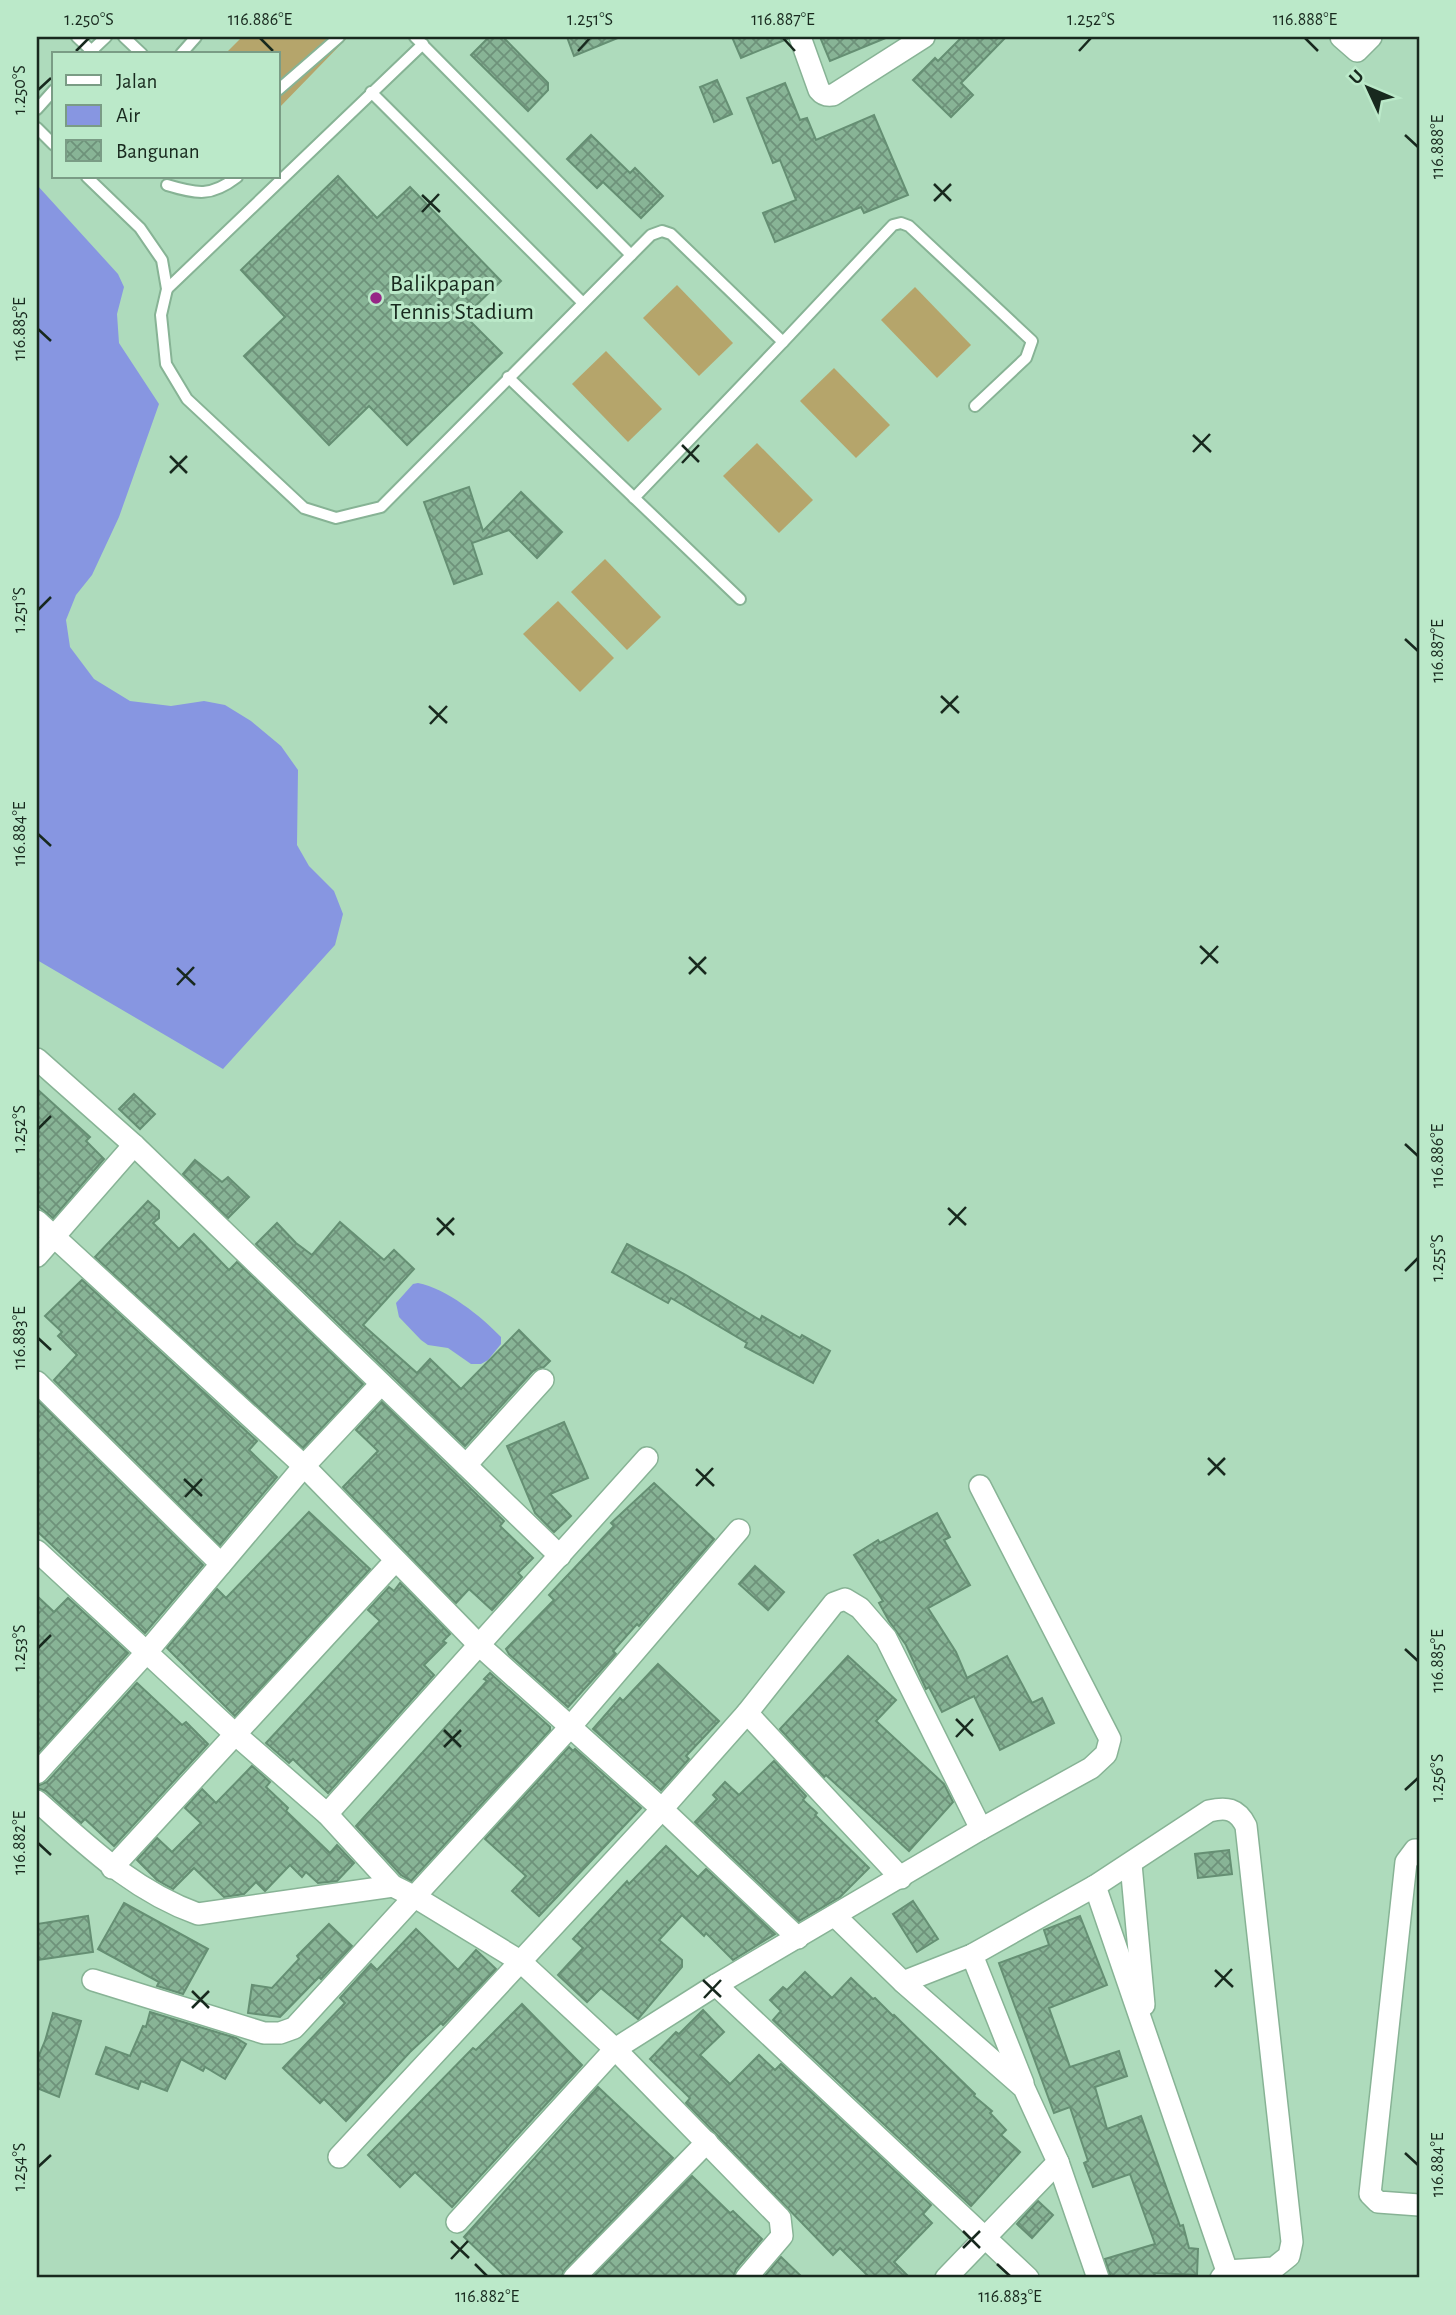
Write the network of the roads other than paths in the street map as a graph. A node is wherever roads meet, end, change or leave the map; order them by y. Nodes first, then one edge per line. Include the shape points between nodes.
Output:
1 (77, 37) edge
2 (106, 37) edge
3 (124, 37) edge
4 (196, 37) edge
5 (339, 37) edge
6 (800, 37) edge
7 (1341, 37) edge
8 (1371, 37) edge
9 (918, 39) edge
10 (419, 41) edge
11 (91, 52) edge
12 (93, 52) edge
13 (140, 52) edge
14 (183, 52) edge
15 (280, 88) edge
16 (52, 92) edge
17 (372, 92) junction
18 (37, 109) edge
19 (37, 128) edge
20 (52, 143) edge
21 (88, 178) edge
22 (236, 178) edge
23 (167, 185) dead end
24 (631, 255) junction
25 (167, 289) junction
26 (582, 302) junction
27 (783, 342) junction
28 (508, 377) junction
29 (975, 406) dead end
30 (634, 498) junction
31 (740, 599) dead end
32 (37, 1059) edge
33 (134, 1145) junction
34 (37, 1221) edge
35 (54, 1238) junction
36 (37, 1256) edge
37 (543, 1380) dead end
38 (37, 1382) edge
39 (381, 1384) junction
40 (647, 1458) dead end
41 (466, 1465) junction
42 (304, 1466) junction
43 (980, 1486) dead end
44 (739, 1531) dead end
45 (37, 1551) edge
46 (560, 1556) junction
47 (395, 1561) junction
48 (221, 1564) junction
49 (479, 1645) junction
50 (146, 1653) junction
51 (747, 1713) junction
52 (571, 1726) junction
53 (235, 1734) junction
54 (37, 1773) edge
55 (37, 1801) edge
56 (663, 1809) junction
57 (327, 1814) junction
58 (981, 1829) junction
59 (1419, 1850) edge
60 (1130, 1864) junction
61 (112, 1868) junction
62 (901, 1878) junction
63 (393, 1886) junction
64 (1094, 1886) junction
65 (415, 1898) junction
66 (835, 1916) junction
67 (798, 1938) junction
68 (972, 1955) junction
69 (520, 1961) junction
70 (93, 1980) dead end
71 (903, 1982) junction
72 (716, 1985) junction
73 (1148, 2042) junction
74 (615, 2049) junction
75 (1024, 2088) junction
76 (707, 2142) junction
77 (339, 2157) dead end
78 (1058, 2162) junction
79 (1419, 2205) edge
80 (457, 2222) dead end
81 (984, 2237) junction
82 (1224, 2275) edge
83 (574, 2278) edge
84 (746, 2278) edge
85 (946, 2278) edge
86 (1028, 2278) edge
87 (1098, 2278) edge

1 - 11 lane
2 - 12 lane
3 - 13 lane
4 - 14 lane
5 - 15 lane
6 - 9 street via 819,90 829,96
7 - 8 street via 1357,51
10 - 17 lane
10 - 24 lane
16 - 18 lane
17 - 25 lane
17 - 26 lane
19 - 20 lane
21 - 25 lane via 151,241 162,260
22 - 23 lane via 206,193
24 - 26 lane
24 - 27 lane via 651,234 671,234
25 - 28 lane via 161,315 166,364 187,400 304,508 336,519 381,506
26 - 28 lane
27 - 29 lane via 893,225 901,223 916,231 1032,341 1026,358
27 - 30 lane
28 - 30 lane
30 - 31 lane
32 - 33 street
33 - 35 street
33 - 39 street
34 - 35 street
35 - 36 street
35 - 42 street
37 - 41 street
38 - 48 street
39 - 41 street
39 - 42 street
40 - 46 street
41 - 46 street
42 - 47 street
42 - 48 street
43 - 58 street via 1110,1739 1106,1754 1091,1768
44 - 52 street
45 - 50 street
46 - 49 street
47 - 49 street
47 - 53 street
48 - 50 street
49 - 52 street
49 - 57 street
50 - 53 street
50 - 54 street
51 - 56 street
51 - 58 street via 834,1604 845,1600 860,1608 886,1638
51 - 62 street
52 - 56 street
52 - 65 street
53 - 57 street
53 - 61 street
55 - 61 street
56 - 67 street
56 - 69 street
57 - 63 street
58 - 62 street
59 - 79 street via 1406,1862 1370,2194 1378,2202
60 - 64 street
60 - 73 street
60 - 82 street via 1209,1811 1232,1810 1246,1826 1292,2242 1289,2256 1275,2268
61 - 63 street via 174,1905 198,1913
62 - 66 street
63 - 65 street
64 - 68 street
64 - 73 street
65 - 69 street
65 - 70 street via 294,2028 279,2033 264,2033
66 - 67 street
66 - 71 street
67 - 72 street
68 - 71 street
68 - 75 street
69 - 74 street
69 - 77 street
71 - 75 street
72 - 74 street
72 - 81 street
73 - 82 street
74 - 76 street
74 - 80 street
75 - 78 street
76 - 83 street
76 - 84 street via 783,2225 782,2236
78 - 81 street
78 - 87 street
81 - 85 street
81 - 86 street

